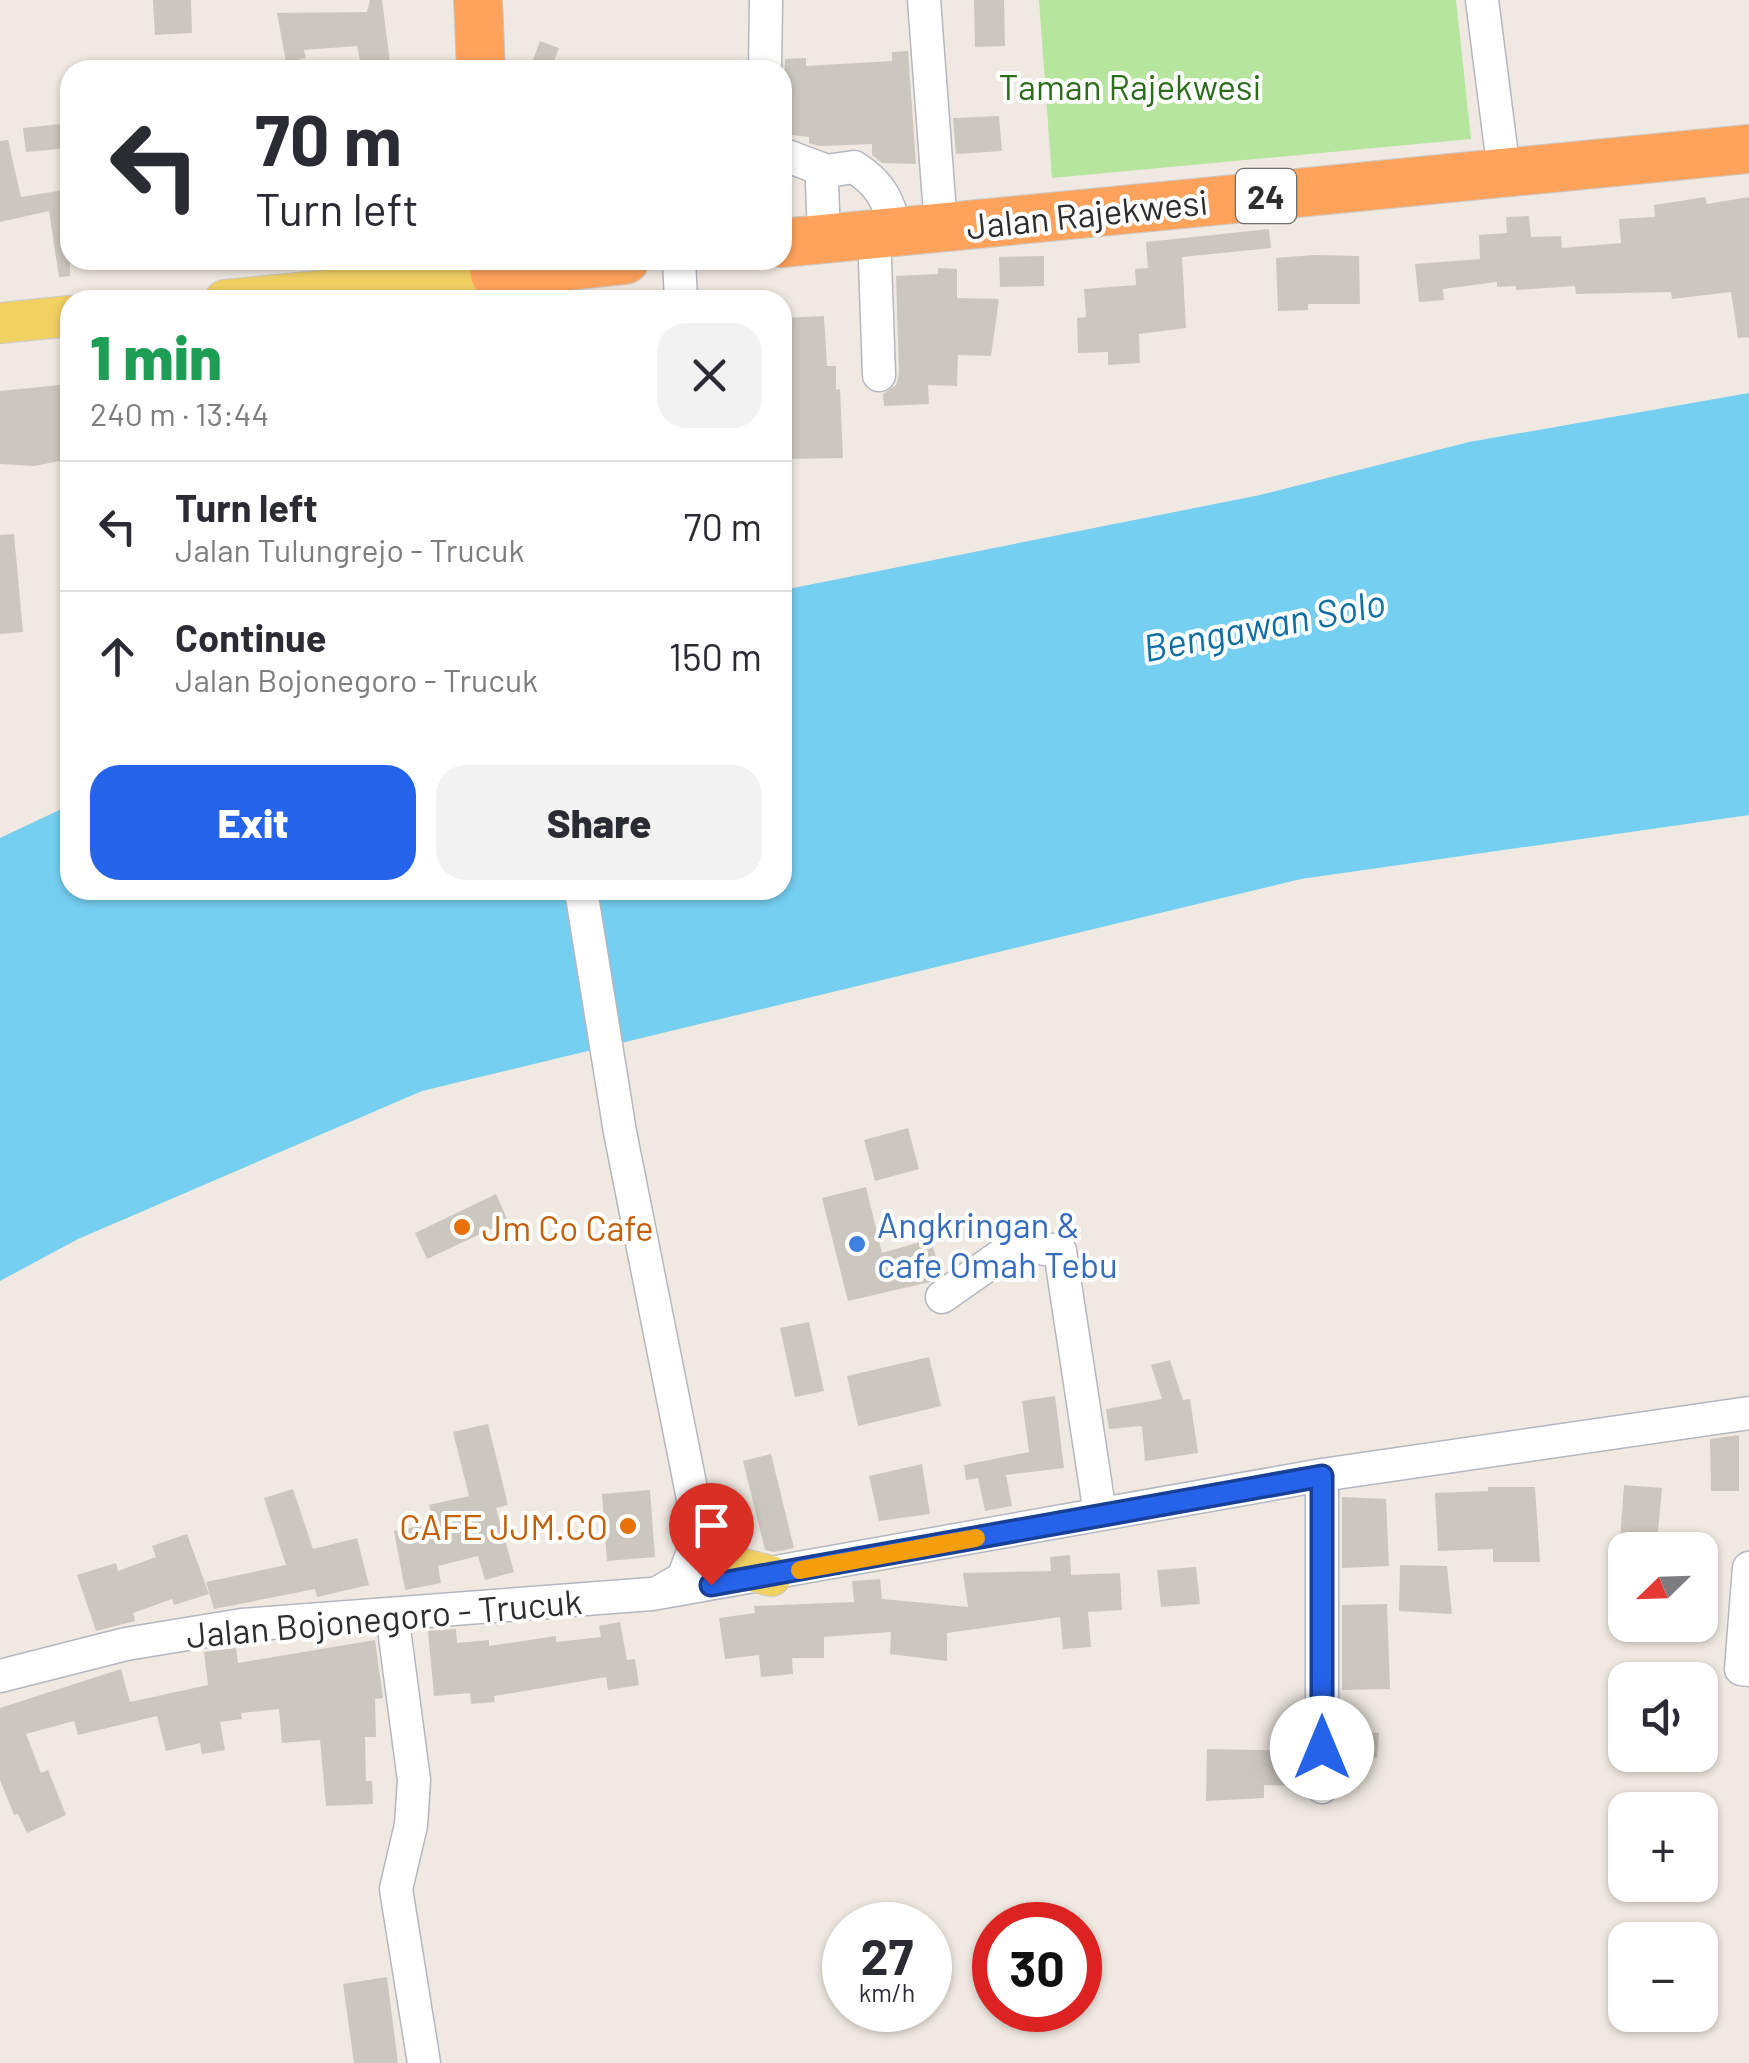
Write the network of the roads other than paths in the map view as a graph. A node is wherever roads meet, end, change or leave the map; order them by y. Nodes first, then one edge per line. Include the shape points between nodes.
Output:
1 (477, 0) edge
2 (766, 0) edge
3 (924, 0) edge
4 (1482, 0) edge
5 (481, 60) edge
6 (765, 60) edge
7 (1749, 148) edge
8 (792, 158) edge
9 (827, 171) junction
10 (1504, 172) junction
11 (904, 230) junction
12 (803, 240) edge
13 (552, 270) edge
14 (495, 278) edge
15 (348, 290) edge
16 (60, 317) edge
17 (0, 323) edge
18 (879, 375) dead end
19 (583, 900) edge
20 (942, 1297) dead end
21 (1749, 1413) edge
22 (1322, 1476) junction
23 (1100, 1514) junction
24 (700, 1534) junction
25 (1749, 1568) edge
26 (770, 1576) junction
27 (652, 1594) junction
28 (392, 1614) junction
29 (1749, 1670) edge
30 (0, 1676) edge
31 (1322, 1786) dead end
32 (424, 2063) edge

1 - 5 highway
2 - 6 street
3 - 11 street
4 - 10 street
7 - 10 highway, Jalan Rajekwesi / 24
8 - 9 street
9 - 11 street via 854,167 878,184
9 - 12 street
10 - 11 highway, Jalan Rajekwesi / 24
11 - 12 highway, Jalan Rajekwesi / 24
11 - 18 street
13 - 14 highway
14 - 15 main road
16 - 17 main road
19 - 24 street via 620,1132
20 - 23 street via 1016,1245 1060,1251
21 - 22 street, Jalan Bojonegoro - Trucuk
22 - 23 street, Jalan Bojonegoro - Trucuk
22 - 31 street
23 - 26 street, Jalan Bojonegoro - Trucuk
24 - 26 main road via 729,1565
24 - 27 street via 684,1578
25 - 29 street via 1741,1669
26 - 27 street, Jalan Bojonegoro - Trucuk
27 - 28 street, Jalan Bojonegoro - Trucuk
28 - 30 street, Jalan Bojonegoro - Trucuk via 223,1628
28 - 32 street via 414,1780 396,1889

